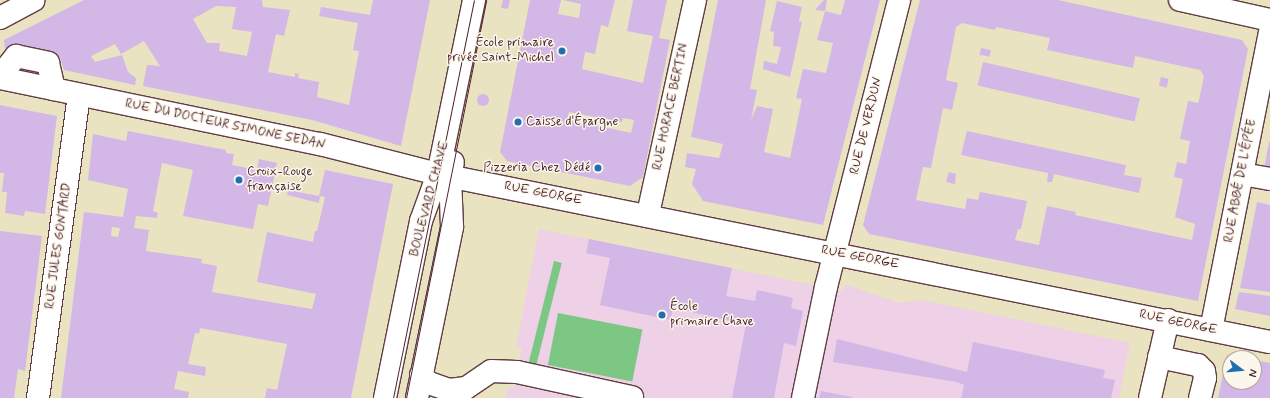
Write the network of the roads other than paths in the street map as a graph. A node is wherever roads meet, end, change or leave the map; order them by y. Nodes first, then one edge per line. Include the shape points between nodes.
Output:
1 (34, 0) edge
2 (474, 0) edge
3 (486, 0) edge
4 (695, 0) edge
5 (899, 0) edge
6 (1180, 0) edge
7 (0, 18) edge
8 (1270, 20) edge
9 (1270, 32) edge
10 (0, 77) edge
11 (79, 94) junction
12 (1242, 174) junction
13 (444, 175) junction
14 (1270, 179) edge
15 (648, 214) junction
16 (835, 252) junction
17 (1168, 320) junction
18 (1211, 330) junction
19 (1270, 342) edge
20 (1159, 357) junction
21 (421, 375) junction
22 (632, 397) dead end
23 (38, 398) edge
24 (385, 398) edge
25 (417, 398) edge
26 (803, 398) edge
27 (1150, 398) edge
28 (1200, 398) edge

1 - 7 street
2 - 13 street, BOULEVARD CHAVE
3 - 13 street, BOULEVARD CHAVE
4 - 15 street, RUE HORACE BERTIN
5 - 16 street, RUE DE VERDUN
6 - 8 street
9 - 12 street, RUE ABBÉ DE L'ÉPÉE
10 - 11 street, RUE DU DOCTEUR SIMONE SEDAN
11 - 13 street, RUE DU DOCTEUR SIMONE SEDAN via 320,144
11 - 23 street, RUE JULES GONTARD
12 - 14 street
12 - 18 street, RUE ABBÉ DE L'ÉPÉE
13 - 15 street, RUE GEORGE
13 - 21 street, BOULEVARD CHAVE via 452,227
13 - 24 street, BOULEVARD CHAVE via 421,221
15 - 16 street, RUE GEORGE
16 - 17 street, RUE GEORGE
16 - 26 street, RUE DE VERDUN
17 - 18 street, RUE GEORGE
17 - 20 street
18 - 19 street, RUE GEORGE
20 - 27 street
20 - 28 street via 1198,365 1204,370 1205,378
21 - 22 street via 429,383 449,390 466,388 491,371 517,372
21 - 25 street, BOULEVARD CHAVE

